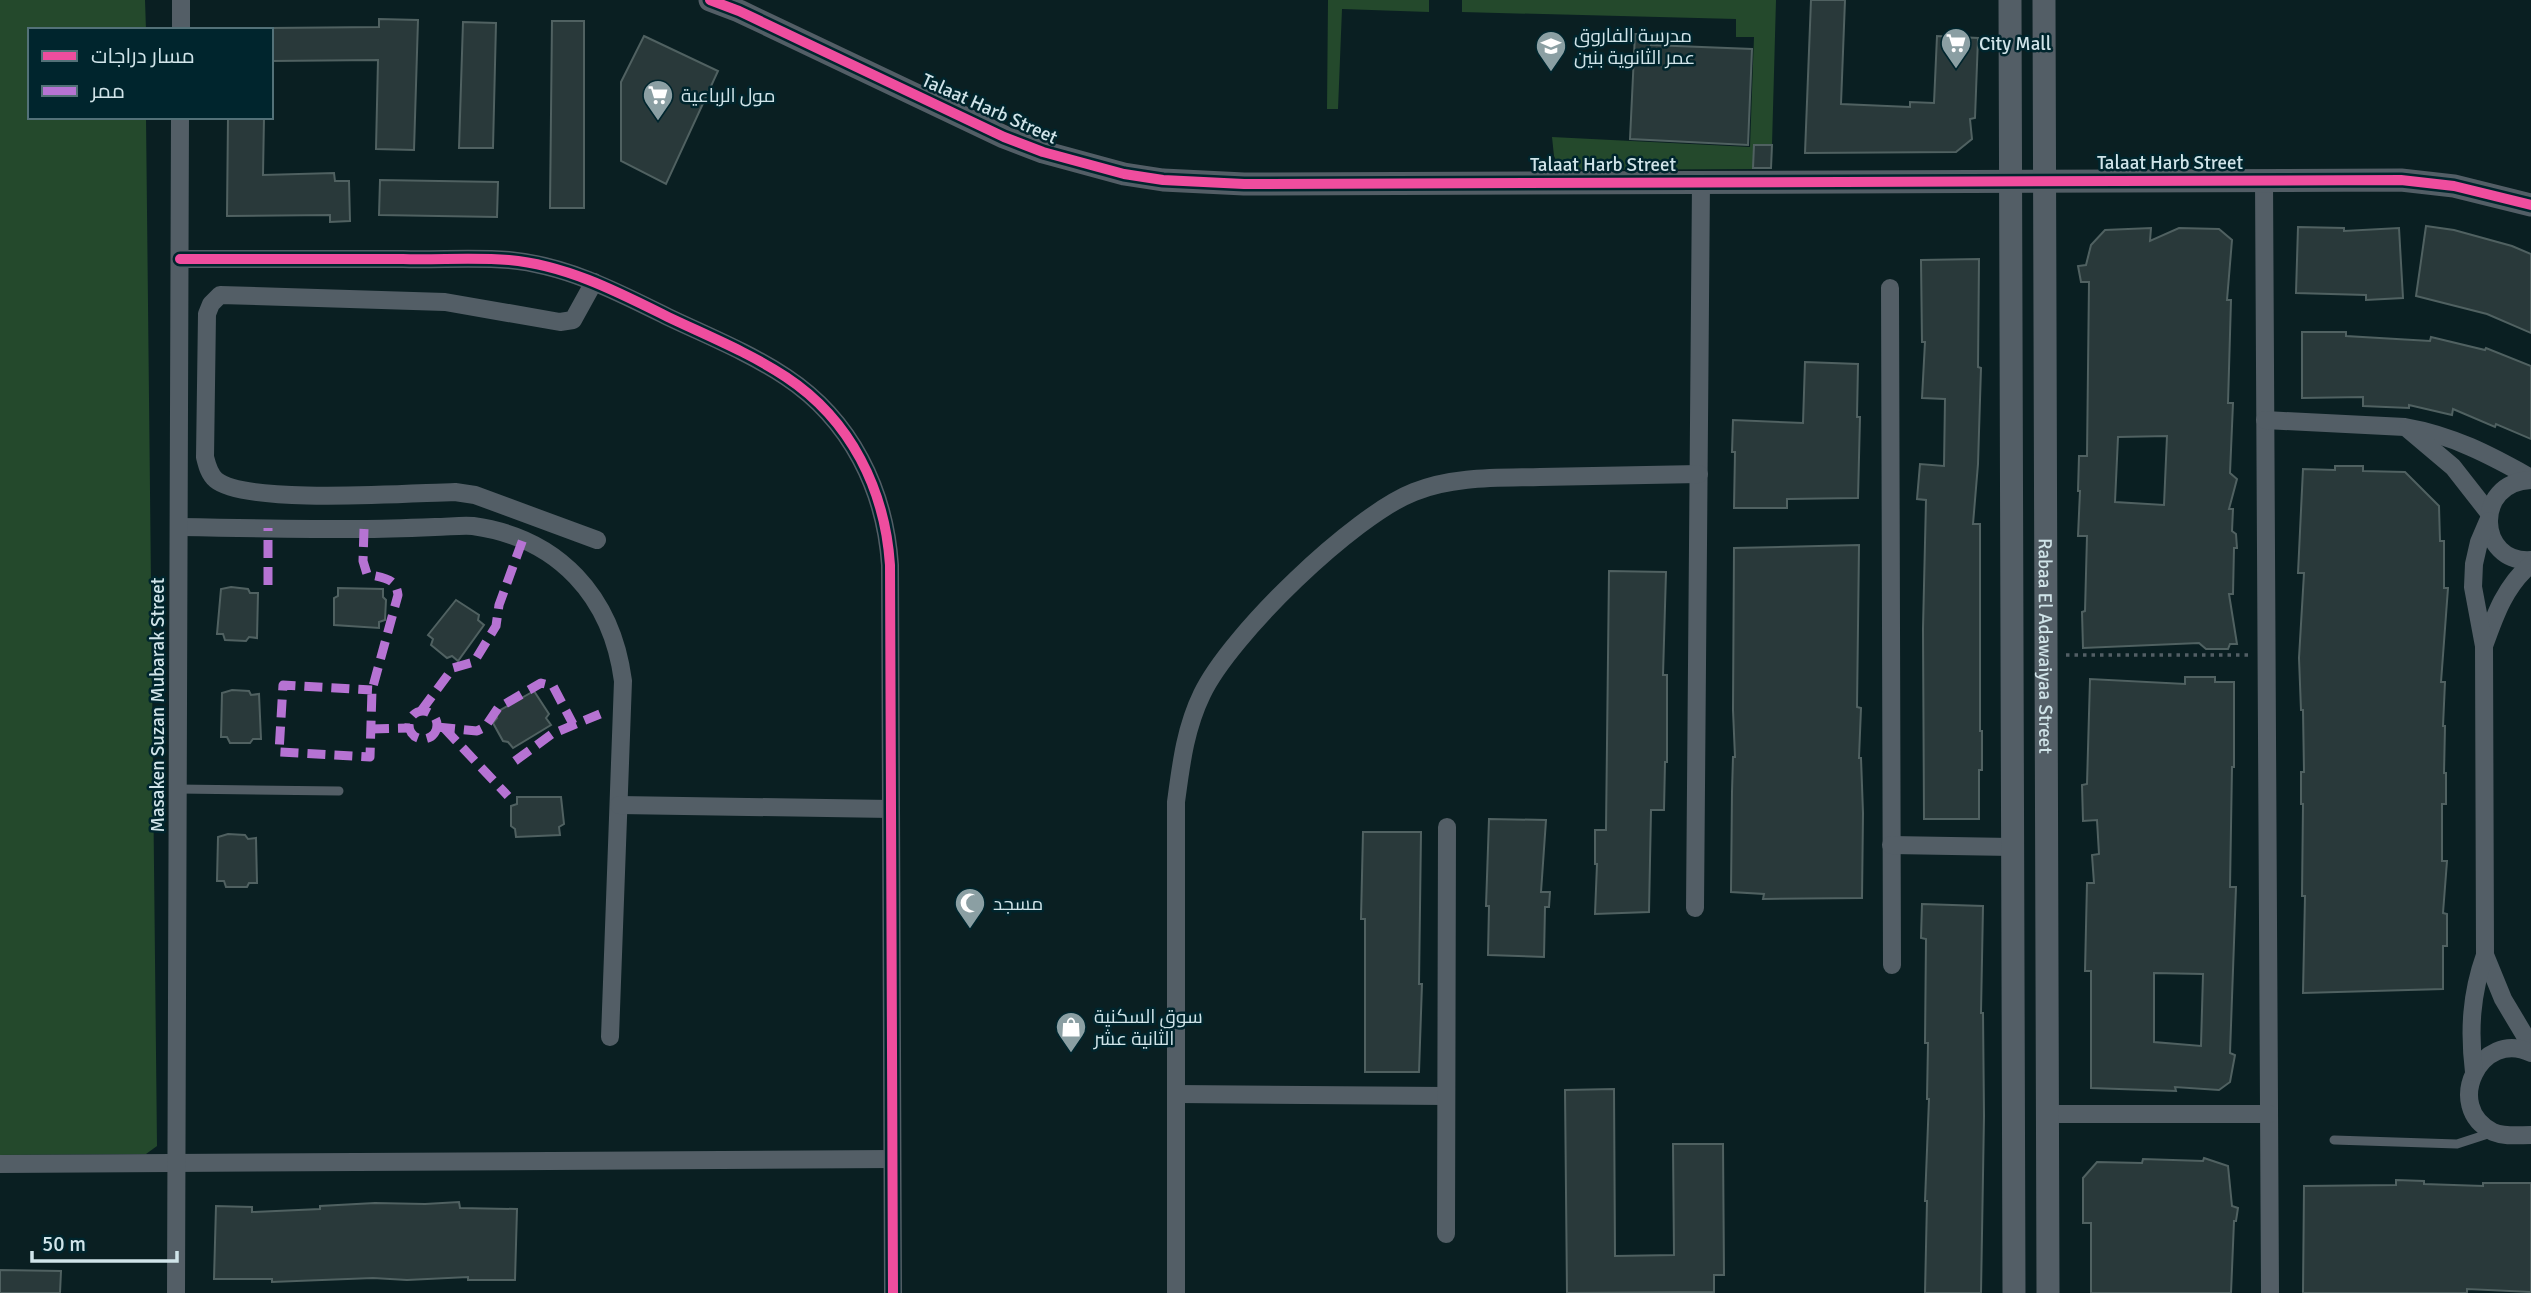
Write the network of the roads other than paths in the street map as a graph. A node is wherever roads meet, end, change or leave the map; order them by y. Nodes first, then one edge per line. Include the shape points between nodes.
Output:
1 (181, 0) edge
2 (710, 0) edge
3 (2010, 0) edge
4 (2044, 0) edge
5 (181, 28) edge
6 (180, 119) edge
7 (2010, 180) junction
8 (2045, 180) junction
9 (2264, 180) junction
10 (1702, 181) junction
11 (2531, 205) edge
12 (180, 259) junction
13 (594, 282) junction
14 (1891, 288) dead end
15 (2265, 420) junction
16 (2406, 427) junction
17 (1699, 474) junction
18 (2531, 479) edge
19 (475, 495) junction
20 (2488, 517) junction
21 (470, 526) junction
22 (179, 527) junction
23 (597, 540) dead end
24 (2531, 562) edge
25 (2484, 646) junction
26 (177, 789) junction
27 (339, 791) dead end
28 (619, 804) junction
29 (891, 809) junction
30 (1447, 827) dead end
31 (1891, 845) junction
32 (2012, 847) junction
33 (1695, 908) dead end
34 (2485, 955) junction
35 (1892, 965) dead end
36 (610, 1037) dead end
37 (2531, 1046) edge
38 (2531, 1053) edge
39 (2474, 1072) junction
40 (1176, 1094) junction
41 (1446, 1096) junction
42 (2048, 1114) junction
43 (2269, 1114) junction
44 (2494, 1132) junction
45 (2527, 1134) edge
46 (2334, 1140) dead end
47 (892, 1159) junction
48 (0, 1164) edge
49 (176, 1164) junction
50 (1446, 1234) dead end
51 (176, 1293) edge
52 (893, 1293) edge
53 (1177, 1293) edge
54 (2014, 1293) edge
55 (2048, 1293) edge
56 (2270, 1293) edge

1 - 5 street
2 - 10 street, Talaat Harb Street via 1003,137 1124,174 1244,184
3 - 7 street, Rabaa El Adawaiyaa Street
4 - 8 street, Rabaa El Adawaiyaa Street
6 - 12 street, Masaken Suzan Mubarak Street
7 - 8 street, Talaat Harb Street
7 - 10 street, Talaat Harb Street
7 - 32 street, Rabaa El Adawaiyaa Street
8 - 9 street, Talaat Harb Street
8 - 42 street, Rabaa El Adawaiyaa Street
9 - 11 street, Talaat Harb Street via 2401,180 2455,186
9 - 15 street
10 - 17 street
12 - 13 street via 509,260
12 - 22 street, Masaken Suzan Mubarak Street
13 - 19 street via 573,320 560,323 445,302 220,295 211,304 205,457 215,480 280,496
13 - 29 street via 788,378 828,413 858,453 878,496 888,542
14 - 31 street
15 - 16 street
15 - 43 street
16 - 18 street via 2468,444
16 - 20 street via 2453,467
17 - 33 street
17 - 40 street via 1473,479 1414,492 1329,549 1244,635 1202,694 1181,764 1176,802
18 - 20 street via 2510,484 2500,492
19 - 21 street
19 - 23 street
20 - 24 street via 2490,532 2503,552
20 - 25 street via 2474,564 2473,587
21 - 22 street
21 - 28 street via 523,539 549,554 582,582 607,618 624,681
22 - 26 street, Masaken Suzan Mubarak Street
24 - 25 street via 2502,598
25 - 34 street
26 - 27 lane
26 - 49 street, Masaken Suzan Mubarak Street
28 - 29 street
28 - 36 street
29 - 47 street
30 - 41 street
31 - 32 street
31 - 35 street
32 - 54 street, Rabaa El Adawaiyaa Street
34 - 37 street via 2503,999
34 - 39 street via 2473,1002
38 - 39 street via 2496,1052
39 - 44 street via 2469,1099 2482,1124
40 - 41 street
40 - 53 street
41 - 50 street
42 - 43 street
42 - 55 street, Rabaa El Adawaiyaa Street
43 - 56 street
44 - 45 street
44 - 46 lane via 2457,1144
47 - 49 street
47 - 52 street
48 - 49 street
49 - 51 street, Masaken Suzan Mubarak Street

